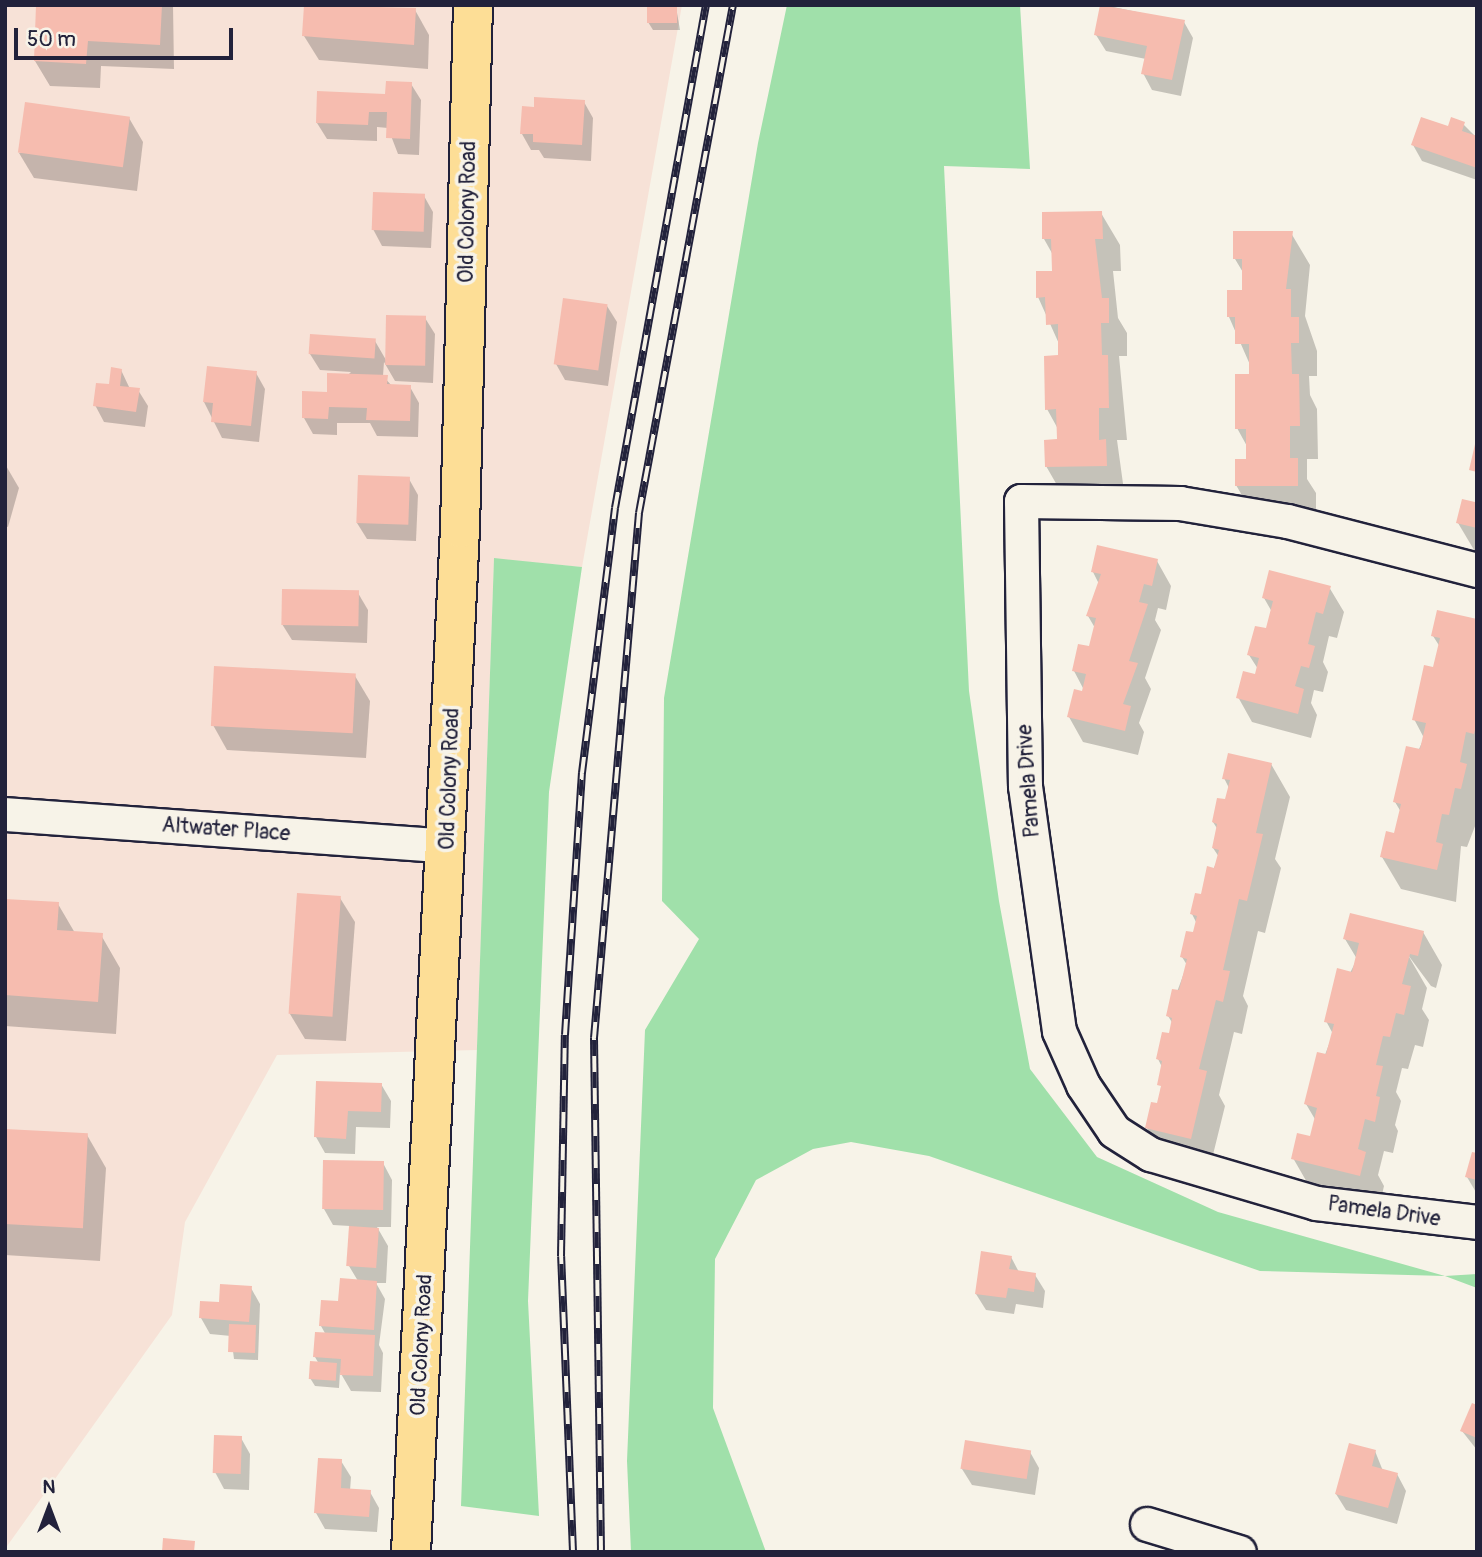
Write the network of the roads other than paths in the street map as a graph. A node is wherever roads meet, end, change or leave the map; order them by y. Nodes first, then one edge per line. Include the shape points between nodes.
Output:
1 (473, 5) edge
2 (1477, 570) edge
3 (5, 814) edge
4 (447, 846) junction
5 (1477, 1222) edge
6 (1147, 1524) dead end
7 (411, 1552) edge
8 (1239, 1552) edge

1 - 4 main road, Old Colony Road
2 - 5 street, Pamela Drive via 1287,521 1180,503 1021,501 1026,786 1059,1031 1083,1086 1114,1131 1150,1154 1316,1203
3 - 4 street, Altwater Place
4 - 7 main road, Old Colony Road
6 - 8 street

